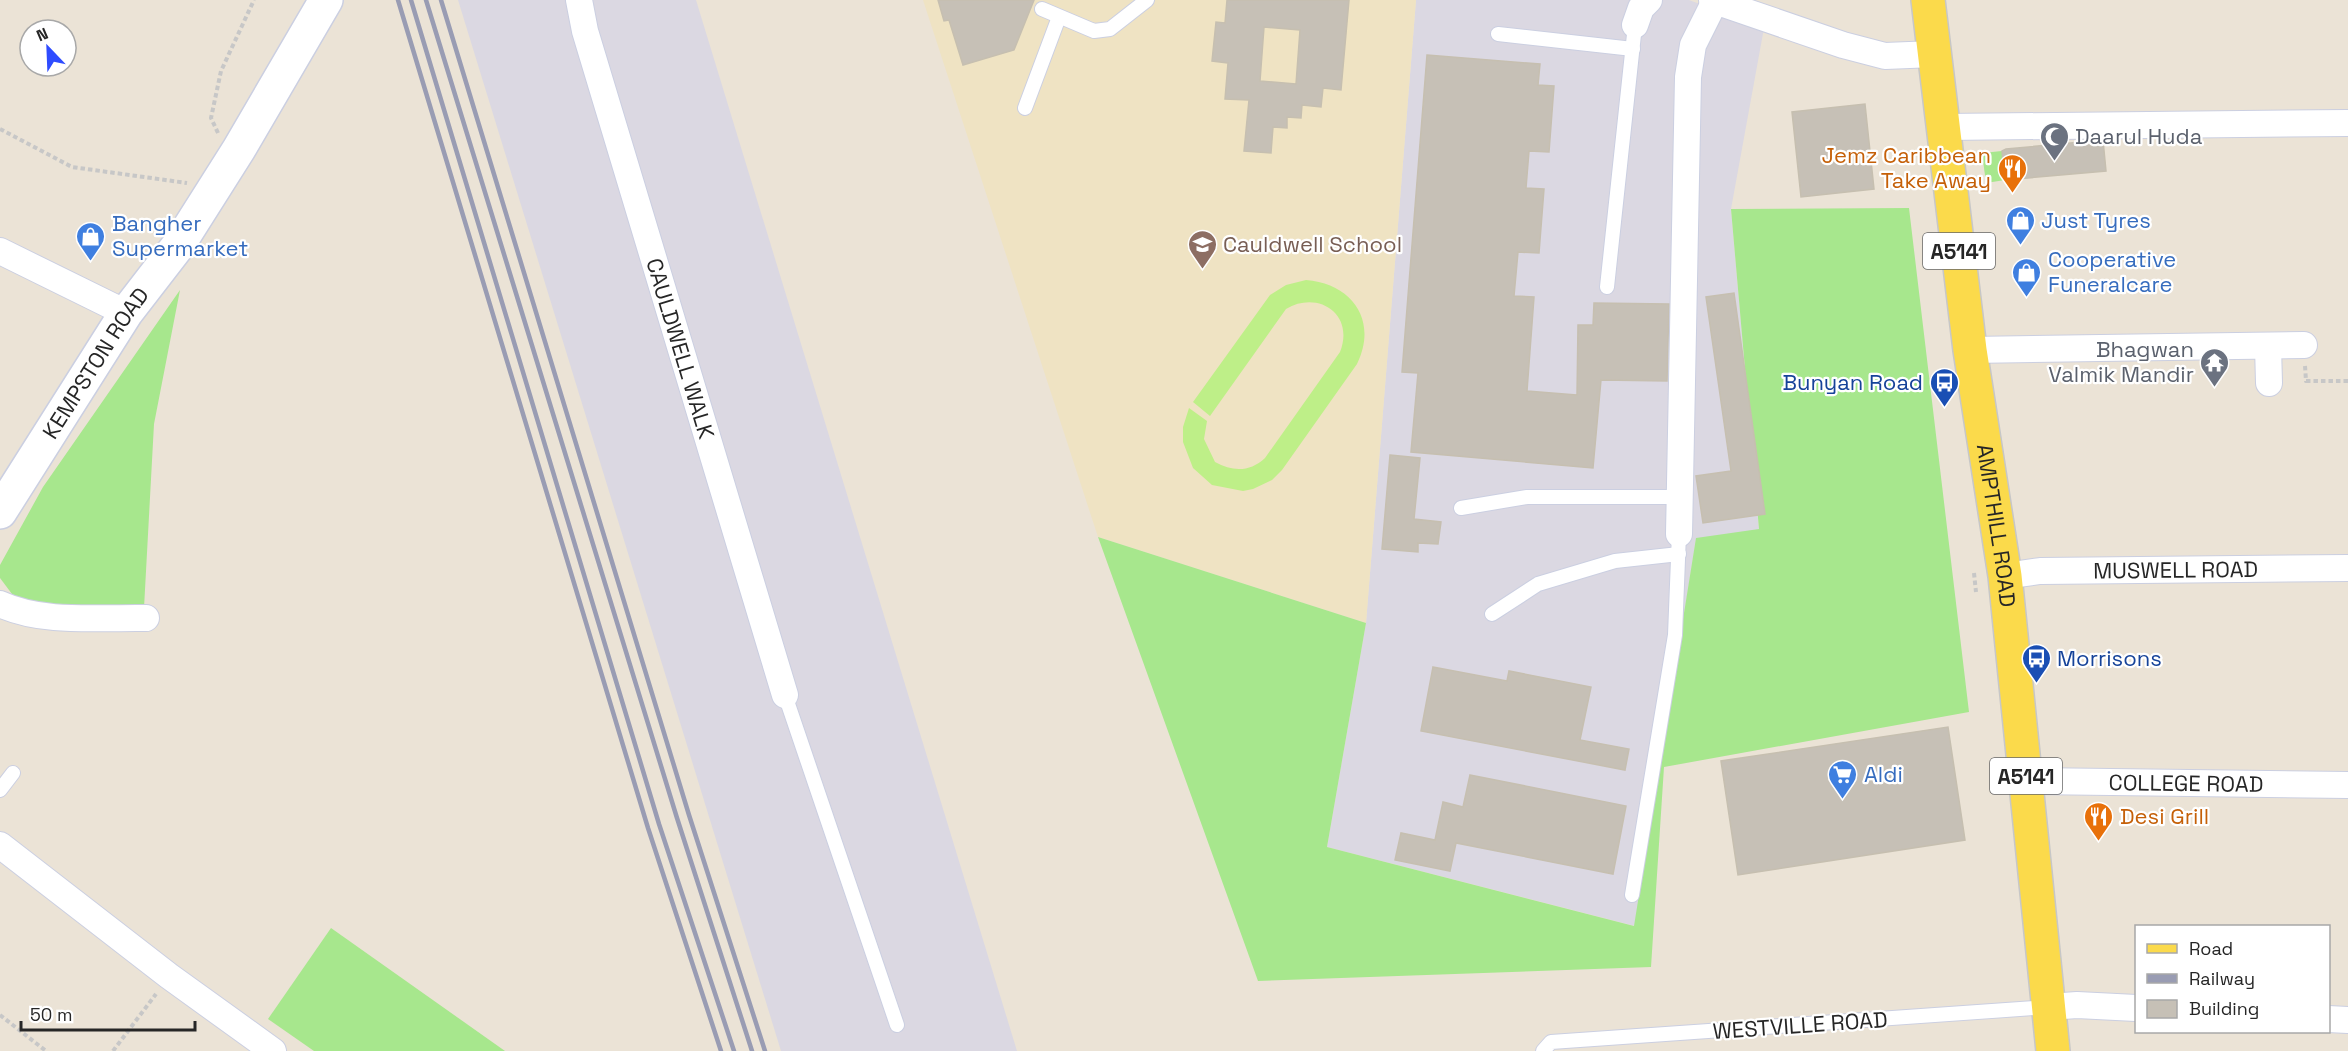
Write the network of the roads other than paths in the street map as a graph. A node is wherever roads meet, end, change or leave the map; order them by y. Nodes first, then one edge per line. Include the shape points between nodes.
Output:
1 (326, 0) edge
2 (579, 0) edge
3 (1148, 0) edge
4 (1649, 0) edge
5 (1928, 0) edge
6 (1722, 1) edge
7 (1042, 9) dead end
8 (1059, 16) junction
9 (1498, 34) dead end
10 (1634, 37) junction
11 (1934, 54) junction
12 (1025, 108) dead end
13 (2348, 123) edge
14 (1945, 127) junction
15 (0, 251) edge
16 (1608, 287) dead end
17 (126, 313) junction
18 (2304, 345) road end
19 (2268, 346) junction
20 (1970, 350) junction
21 (2270, 383) dead end
22 (1680, 497) junction
23 (1, 507) edge
24 (1461, 508) dead end
25 (1679, 544) junction
26 (2348, 568) edge
27 (2005, 576) junction
28 (0, 604) edge
29 (1492, 614) dead end
30 (146, 618) dead end
31 (784, 695) joint
32 (13, 773) dead end
33 (2026, 781) junction
34 (2348, 785) edge
35 (0, 790) edge
36 (0, 845) edge
37 (1632, 895) dead end
38 (2049, 1007) junction
39 (2135, 1008) edge
40 (2330, 1019) edge
41 (2348, 1020) edge
42 (897, 1025) dead end
43 (1547, 1047) edge
44 (273, 1051) edge
45 (2053, 1051) edge

1 - 17 main road, KEMPSTON ROAD via 230,144 177,247
2 - 31 street, CAULDWELL WALK
3 - 8 lane via 1110,29 1094,31
4 - 10 street via 1641,8
5 - 11 main road, AMPTHILL ROAD / A5141
6 - 11 street via 1843,45 1885,56
6 - 22 street via 1693,45 1688,77
7 - 8 lane
8 - 12 lane
9 - 10 lane
10 - 16 lane
11 - 14 main road, AMPTHILL ROAD / A5141
13 - 14 street
14 - 20 main road, AMPTHILL ROAD / A5141
15 - 17 street
17 - 23 main road, KEMPSTON ROAD
18 - 19 street
19 - 20 street
19 - 21 street
20 - 27 main road, AMPTHILL ROAD / A5141
22 - 24 lane via 1527,497
22 - 25 street
25 - 29 lane via 1538,584
25 - 37 lane via 1676,635
26 - 27 street, MUSWELL ROAD via 2040,571
27 - 33 main road, AMPTHILL ROAD / A5141
28 - 30 street via 15,611 62,617
31 - 42 lane
32 - 35 lane
33 - 34 street, COLLEGE ROAD
33 - 38 main road, AMPTHILL ROAD / A5141
36 - 44 street
38 - 39 street
38 - 43 lane, WESTVILLE ROAD
38 - 45 main road, AMPTHILL ROAD / A5141
40 - 41 street

